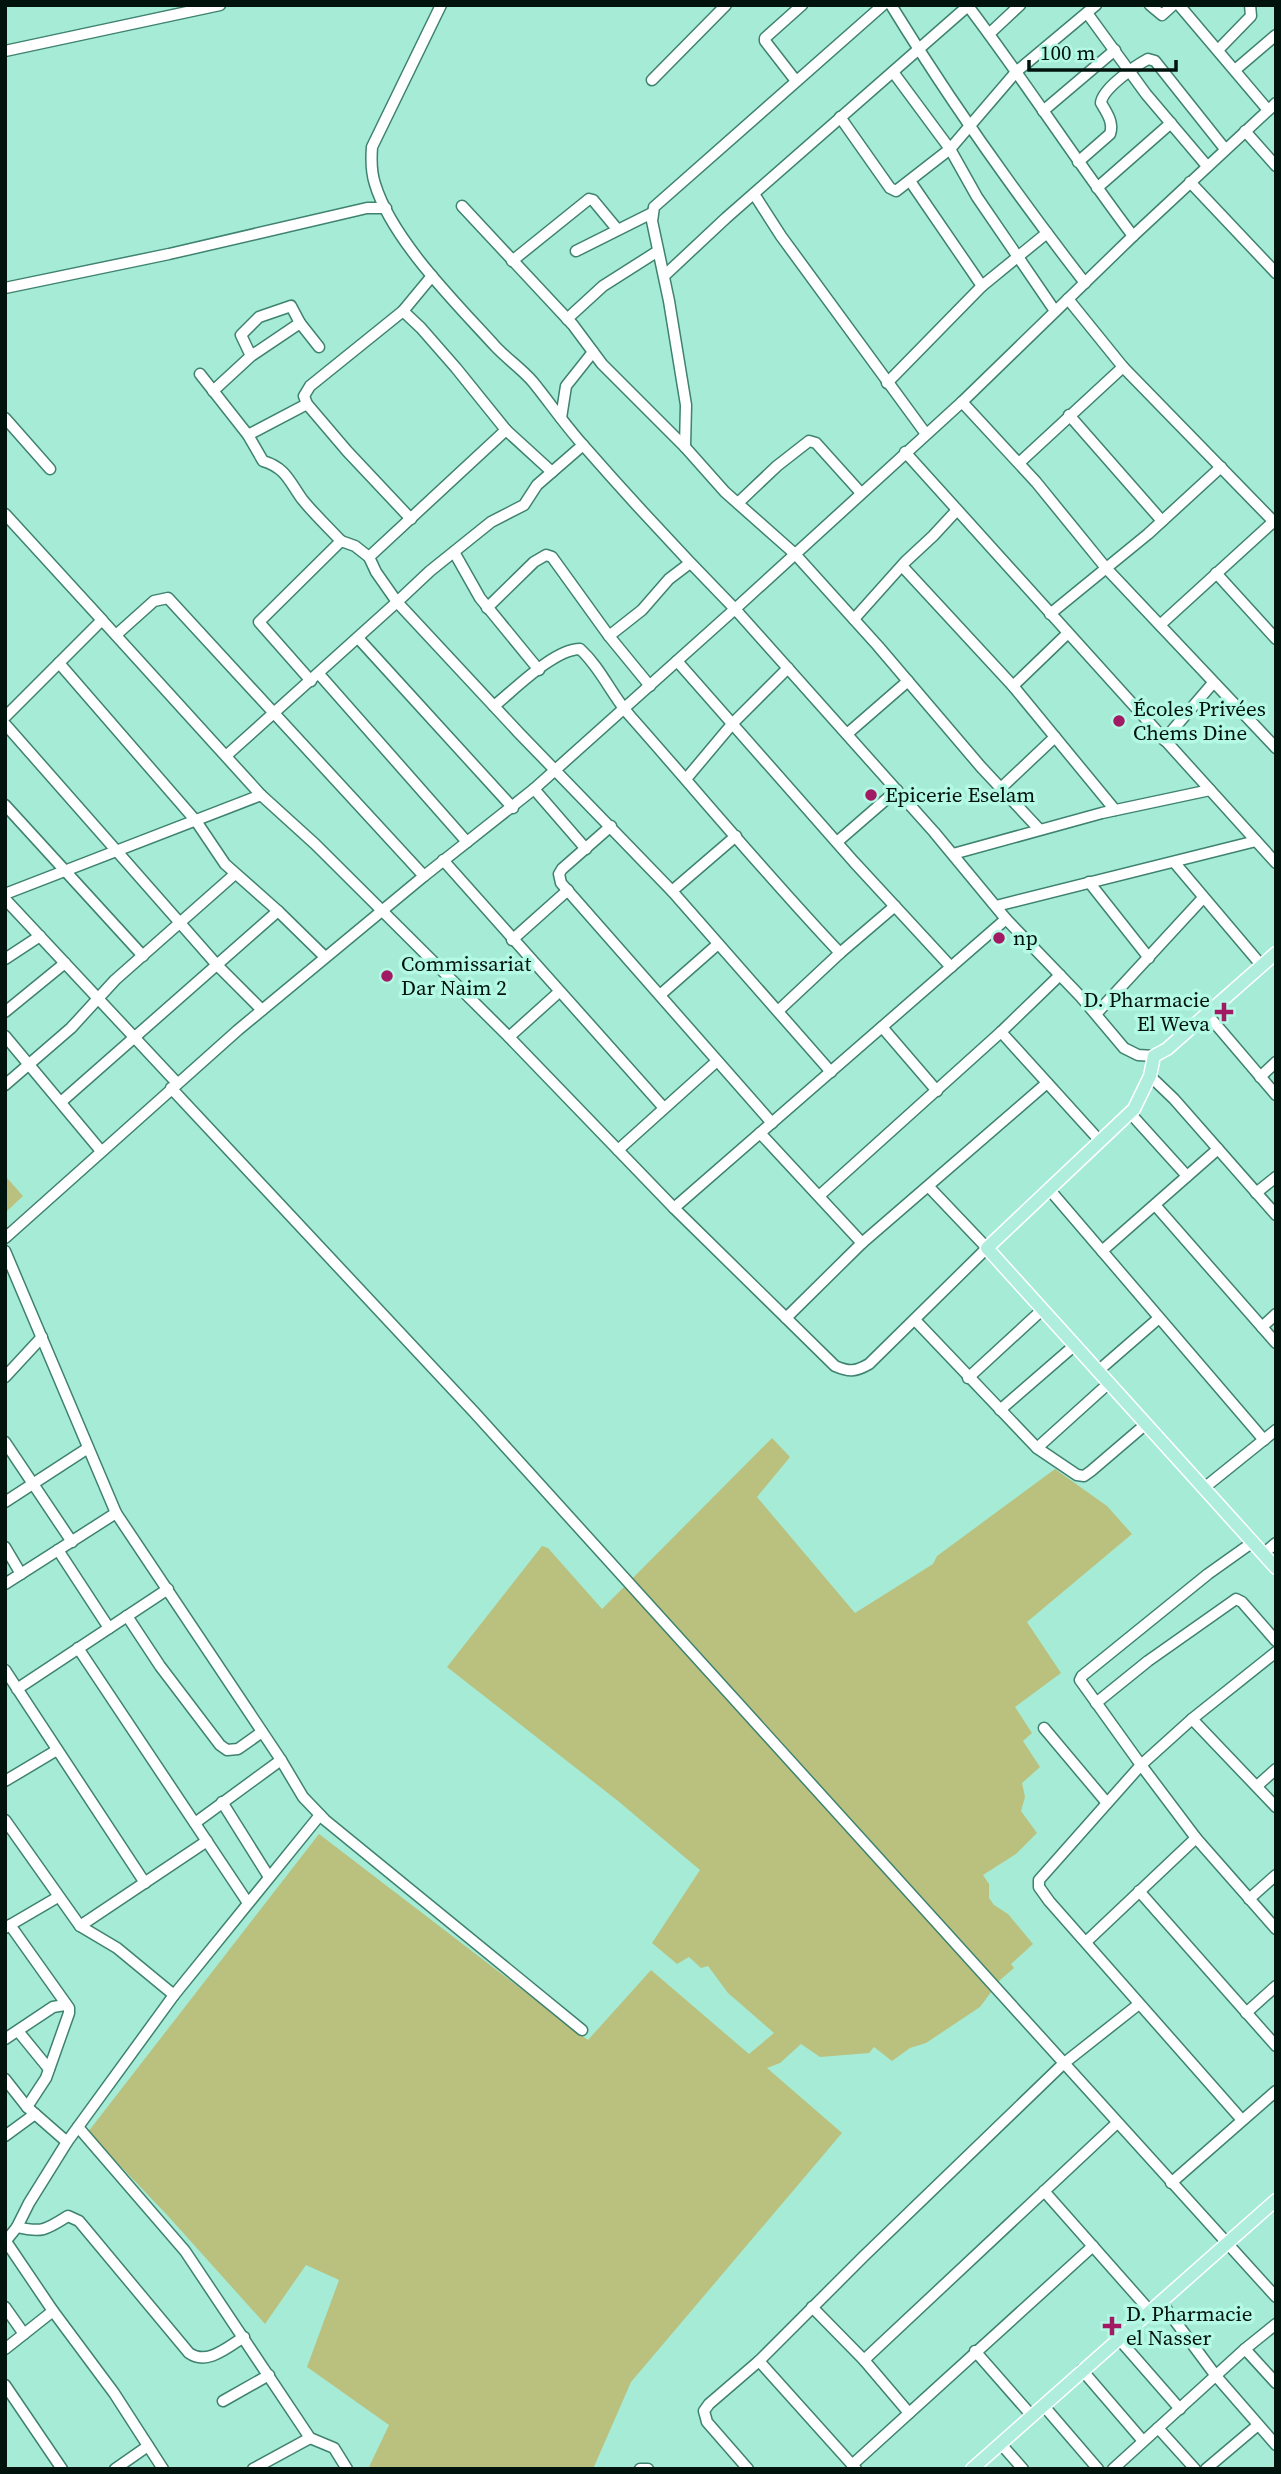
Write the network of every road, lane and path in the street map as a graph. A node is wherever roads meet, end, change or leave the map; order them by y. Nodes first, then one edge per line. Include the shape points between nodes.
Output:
1 (220, 5) edge
2 (441, 5) edge
3 (726, 5) edge
4 (802, 5) edge
5 (883, 5) edge
6 (891, 5) edge
7 (1020, 5) edge
8 (1096, 5) edge
9 (1150, 5) edge
10 (1173, 5) edge
11 (1179, 5) edge
12 (1250, 5) edge
13 (968, 6) edge
14 (177, 10) edge
15 (1087, 13) junction
16 (989, 34) junction
17 (1276, 35) edge
18 (917, 48) junction
19 (1115, 50) junction
20 (1219, 50) junction
21 (5, 51) edge
22 (1130, 70) junction
23 (1235, 70) junction
24 (893, 72) junction
25 (1016, 72) junction
26 (652, 80) dead end
27 (796, 81) junction
28 (1272, 106) edge
29 (1043, 111) junction
30 (840, 117) junction
31 (1171, 123) junction
32 (970, 125) junction
33 (1245, 131) junction
34 (950, 149) junction
35 (1225, 149) junction
36 (1078, 162) junction
37 (1207, 166) junction
38 (1276, 166) edge
39 (910, 181) junction
40 (1190, 182) junction
41 (1097, 188) junction
42 (754, 194) junction
43 (461, 206) dead end
44 (386, 208) junction
45 (652, 213) junction
46 (617, 229) junction
47 (1047, 233) junction
48 (1133, 236) junction
49 (576, 251) dead end
50 (658, 251) junction
51 (1017, 255) junction
52 (512, 261) junction
53 (1276, 273) edge
54 (432, 276) junction
55 (664, 276) junction
56 (1085, 283) junction
57 (982, 286) junction
58 (5, 288) edge
59 (1068, 299) junction
60 (403, 311) junction
61 (1055, 311) junction
62 (567, 319) junction
63 (300, 323) junction
64 (319, 347) dead end
65 (593, 352) junction
66 (251, 356) junction
67 (1123, 367) junction
68 (200, 374) dead end
69 (887, 383) junction
70 (213, 391) junction
71 (962, 402) junction
72 (307, 404) junction
73 (1069, 415) junction
74 (5, 418) edge
75 (561, 418) junction
76 (506, 430) junction
77 (926, 434) junction
78 (248, 435) junction
79 (583, 445) junction
80 (685, 447) junction
81 (905, 452) junction
82 (1019, 463) junction
83 (1222, 467) junction
84 (50, 469) dead end
85 (552, 472) junction
86 (861, 493) junction
87 (738, 503) junction
88 (957, 510) junction
89 (5, 514) edge
90 (411, 519) junction
91 (1162, 521) junction
92 (1275, 523) edge
93 (341, 541) junction
94 (454, 552) junction
95 (795, 554) junction
96 (369, 557) junction
97 (690, 563) junction
98 (902, 566) junction
99 (1106, 568) junction
100 (1216, 573) junction
101 (397, 602) junction
102 (486, 608) junction
103 (735, 609) junction
104 (1051, 614) junction
105 (102, 620) junction
106 (854, 620) junction
107 (1160, 625) junction
108 (1068, 633) junction
109 (116, 635) junction
110 (609, 636) junction
111 (358, 638) junction
112 (1276, 639) edge
113 (677, 661) junction
114 (59, 663) junction
115 (788, 668) junction
116 (539, 670) junction
117 (315, 677) junction
118 (908, 681) junction
119 (1213, 683) junction
120 (650, 685) junction
121 (1013, 686) junction
122 (494, 706) junction
123 (624, 709) junction
124 (274, 714) junction
125 (5, 717) edge
126 (733, 723) junction
127 (5, 724) edge
128 (847, 734) junction
129 (1055, 737) junction
130 (1164, 740) junction
131 (1276, 748) edge
132 (227, 755) junction
133 (555, 768) junction
134 (686, 779) junction
135 (534, 789) junction
136 (1001, 789) junction
137 (897, 790) junction
138 (1210, 790) junction
139 (261, 795) junction
140 (5, 805) edge
141 (513, 808) junction
142 (1115, 810) junction
143 (196, 821) junction
144 (611, 826) junction
145 (1038, 829) junction
146 (736, 836) junction
147 (1256, 841) junction
148 (467, 842) junction
149 (837, 842) junction
150 (118, 849) junction
151 (586, 849) junction
152 (953, 854) junction
153 (1273, 855) edge
154 (443, 860) junction
155 (1174, 862) junction
156 (64, 870) junction
157 (235, 874) junction
158 (424, 876) junction
159 (1089, 882) junction
160 (568, 890) junction
161 (672, 891) junction
162 (5, 896) edge
163 (1203, 898) junction
164 (895, 906) junction
165 (996, 906) junction
166 (278, 911) junction
167 (382, 911) junction
168 (1006, 919) junction
169 (181, 922) junction
170 (40, 936) junction
171 (512, 940) junction
172 (719, 944) junction
173 (841, 953) junction
174 (1276, 953) edge
175 (142, 956) junction
176 (325, 957) junction
177 (1149, 958) junction
178 (5, 959) edge
179 (65, 963) junction
180 (217, 965) junction
181 (1262, 966) junction
182 (951, 967) junction
183 (1060, 975) junction
184 (559, 992) junction
185 (660, 995) junction
186 (99, 998) junction
187 (262, 1010) junction
188 (778, 1011) junction
189 (5, 1012) edge
190 (1096, 1014) junction
191 (1207, 1014) junction
192 (882, 1027) junction
193 (1001, 1032) junction
194 (5, 1036) edge
195 (509, 1037) junction
196 (135, 1038) junction
197 (1154, 1056) junction
198 (717, 1061) junction
199 (1276, 1062) edge
200 (29, 1066) junction
201 (831, 1072) junction
202 (1150, 1076) junction
203 (1260, 1077) junction
204 (1047, 1083) junction
205 (5, 1085) edge
206 (174, 1085) junction
207 (937, 1091) junction
208 (1276, 1095) edge
209 (61, 1102) junction
210 (664, 1108) junction
211 (1130, 1113) junction
212 (772, 1123) junction
213 (760, 1133) junction
214 (1100, 1141) junction
215 (1218, 1149) junction
216 (618, 1150) junction
217 (101, 1152) junction
218 (1187, 1176) junction
219 (1276, 1177) edge
220 (929, 1187) junction
221 (1049, 1189) junction
222 (1256, 1193) junction
223 (819, 1196) junction
224 (1155, 1205) junction
225 (674, 1208) junction
226 (1276, 1215) edge
227 (5, 1238) edge
228 (863, 1243) junction
229 (987, 1248) junction
230 (5, 1251) edge
231 (1102, 1251) junction
232 (1043, 1310) junction
233 (1276, 1314) edge
234 (786, 1318) junction
235 (1159, 1318) junction
236 (915, 1320) junction
237 (1262, 1327) junction
238 (42, 1337) junction
239 (1276, 1343) edge
240 (1075, 1345) junction
241 (1098, 1371) junction
242 (5, 1377) edge
243 (968, 1378) junction
244 (1109, 1383) junction
245 (1000, 1410) junction
246 (1146, 1424) junction
247 (1276, 1430) edge
248 (1264, 1440) junction
249 (5, 1443) edge
250 (88, 1448) junction
251 (1037, 1448) junction
252 (33, 1484) junction
253 (1204, 1488) junction
254 (5, 1502) edge
255 (116, 1513) junction
256 (72, 1542) junction
257 (1253, 1542) junction
258 (1276, 1543) edge
259 (5, 1548) edge
260 (58, 1550) junction
261 (1263, 1554) junction
262 (1276, 1568) edge
263 (21, 1574) junction
264 (5, 1584) edge
265 (168, 1589) junction
266 (127, 1616) junction
267 (108, 1628) junction
268 (1276, 1641) edge
269 (78, 1648) junction
270 (1276, 1652) edge
271 (5, 1670) edge
272 (17, 1689) junction
273 (1096, 1703) junction
274 (1192, 1719) junction
275 (1044, 1727) dead end
276 (262, 1732) junction
277 (57, 1749) junction
278 (281, 1759) junction
279 (1140, 1765) junction
280 (1276, 1769) edge
281 (5, 1782) edge
282 (1257, 1786) junction
283 (222, 1802) junction
284 (1107, 1803) junction
285 (1276, 1807) edge
286 (320, 1815) junction
287 (5, 1820) edge
288 (195, 1823) junction
289 (1196, 1838) junction
290 (207, 1841) junction
291 (1276, 1875) edge
292 (269, 1877) junction
293 (145, 1883) junction
294 (1139, 1891) junction
295 (58, 1896) junction
296 (1249, 1899) junction
297 (248, 1903) junction
298 (8, 1926) edge
299 (80, 1926) junction
300 (1276, 1929) edge
301 (1086, 1942) junction
302 (1276, 1986) edge
303 (174, 1995) junction
304 (1139, 2004) junction
305 (65, 2005) junction
306 (1246, 2013) junction
307 (582, 2030) dead end
308 (18, 2031) junction
309 (5, 2039) edge
310 (1276, 2046) edge
311 (1063, 2064) junction
312 (49, 2069) junction
313 (5, 2078) edge
314 (1276, 2091) edge
315 (31, 2110) junction
316 (1242, 2120) junction
317 (1117, 2123) junction
318 (78, 2127) junction
319 (5, 2136) edge
320 (67, 2142) junction
321 (1171, 2183) junction
322 (1044, 2191) junction
323 (1276, 2200) edge
324 (17, 2227) junction
325 (6, 2241) edge
326 (1226, 2243) junction
327 (1093, 2246) junction
328 (1276, 2297) edge
329 (1161, 2302) junction
330 (5, 2307) edge
331 (812, 2307) junction
332 (53, 2311) junction
333 (1150, 2312) junction
334 (1276, 2324) edge
335 (24, 2334) junction
336 (244, 2337) junction
337 (1118, 2338) junction
338 (5, 2349) edge
339 (1245, 2349) junction
340 (975, 2351) junction
341 (864, 2360) junction
342 (760, 2361) junction
343 (1082, 2370) junction
344 (269, 2375) junction
345 (1216, 2376) junction
346 (1276, 2383) edge
347 (5, 2385) edge
348 (223, 2401) dead end
349 (1043, 2405) junction
350 (1180, 2409) junction
351 (909, 2413) junction
352 (1032, 2416) junction
353 (1258, 2425) junction
354 (1158, 2428) junction
355 (310, 2438) junction
356 (1143, 2441) junction
357 (1000, 2444) junction
358 (1276, 2445) edge
359 (148, 2446) junction
360 (854, 2467) edge
361 (62, 2469) edge
362 (115, 2469) edge
363 (163, 2469) edge
364 (253, 2469) edge
365 (347, 2469) edge
366 (640, 2469) edge
367 (648, 2469) edge
368 (748, 2469) edge
369 (972, 2469) edge
370 (1023, 2469) edge
371 (1098, 2469) edge
372 (1113, 2469) edge
373 (1195, 2469) edge
374 (1206, 2469) edge

1 - 14 street
2 - 44 street via 372,148 371,167
3 - 26 street
4 - 27 street via 765,38
5 - 27 street
6 - 18 street
7 - 16 street
8 - 15 street
9 - 10 street via 1162,15
11 - 20 street
12 - 20 street via 1251,16
13 - 16 street
13 - 18 street
14 - 21 street
15 - 19 street
15 - 25 street
16 - 25 street
17 - 23 street
18 - 24 street
18 - 32 street
19 - 22 street
19 - 29 street
20 - 23 street
22 - 31 street
22 - 35 street via 1148,59 1155,61
22 - 36 street via 1100,100 1109,115 1110,134
23 - 28 street
24 - 30 street
24 - 34 street
25 - 29 street
25 - 32 street
27 - 45 street via 659,201
28 - 33 street
29 - 36 street
30 - 39 street via 890,188 896,191
30 - 42 street
31 - 37 street
31 - 41 street
32 - 34 street
32 - 47 street
33 - 35 street
33 - 38 street
34 - 39 street
34 - 51 street
35 - 37 street
36 - 41 street
37 - 40 street
39 - 57 street
40 - 48 street
40 - 53 street
41 - 48 street
42 - 55 street
42 - 69 street
43 - 52 street
44 - 54 street
44 - 58 street via 367,208
45 - 46 street
45 - 50 street
46 - 49 street
46 - 52 street via 589,199
47 - 51 street
47 - 56 street
48 - 56 street
50 - 55 street
50 - 62 street via 603,286
51 - 57 street
51 - 61 street
52 - 62 street
54 - 60 street
54 - 75 street via 532,380
55 - 80 street via 686,405
56 - 59 street
57 - 69 street
59 - 61 street
59 - 67 street
60 - 72 street via 305,391
60 - 76 street
61 - 71 street
62 - 65 street
63 - 64 street
63 - 66 street
63 - 66 street via 291,306 259,317 241,335
65 - 75 street via 566,386
65 - 80 street
66 - 70 street
67 - 73 street
67 - 83 street
68 - 70 street
69 - 77 street
70 - 78 street
71 - 77 street
71 - 82 street
72 - 78 street
72 - 90 street
73 - 82 street
73 - 91 street
74 - 84 street
75 - 79 street
76 - 85 street
76 - 90 street
77 - 81 street
78 - 93 street via 263,461 283,471
79 - 85 street
79 - 97 street
80 - 87 street
81 - 86 street
81 - 88 street
82 - 99 street
83 - 91 street
83 - 92 street
85 - 94 street via 524,505 491,522
86 - 87 street via 816,443 809,441
86 - 95 street
87 - 95 street
88 - 98 street
88 - 104 street
89 - 105 street
90 - 96 street
91 - 99 street
92 - 100 street
93 - 96 street
93 - 117 street via 259,622
94 - 101 street
94 - 102 street
95 - 103 street
95 - 106 street
96 - 101 street
97 - 103 street
97 - 110 street
98 - 106 street
98 - 121 street
99 - 104 street
99 - 107 street
100 - 107 street
100 - 112 street
101 - 111 street
101 - 122 street
102 - 110 street via 546,555 552,557
102 - 116 street
103 - 113 street
103 - 115 street
104 - 108 street
105 - 109 street
105 - 114 street
106 - 118 street
107 - 119 street
108 - 121 street
108 - 130 street
109 - 124 street via 155,601 168,598
109 - 132 street
110 - 120 street
111 - 117 street
111 - 141 street
113 - 120 street
113 - 126 street
114 - 125 street
114 - 143 street
115 - 126 street
115 - 128 street
116 - 122 street
116 - 123 street via 555,657 580,649
117 - 124 street
117 - 148 street
118 - 128 street
118 - 136 street
119 - 130 street
119 - 131 street
120 - 123 street
121 - 129 street
122 - 133 street
123 - 133 street
123 - 134 street
124 - 132 street
124 - 158 street
126 - 134 street
126 - 149 street
127 - 150 street
128 - 137 street
129 - 136 street
129 - 142 street
130 - 138 street
132 - 139 street
133 - 135 street
133 - 144 street
134 - 146 street
135 - 141 street
135 - 151 street
136 - 145 street
137 - 149 street
137 - 152 street
138 - 142 street
138 - 147 street
139 - 143 street
139 - 167 street
140 - 156 street
141 - 148 street
142 - 145 street
143 - 150 street
143 - 157 street
144 - 151 street
144 - 161 street
145 - 152 street
146 - 161 street
146 - 173 street
147 - 153 street
147 - 155 street
148 - 154 street
149 - 164 street
150 - 156 street
150 - 169 street
151 - 160 street via 559,874
152 - 165 street
154 - 158 street
154 - 171 street
155 - 159 street
155 - 163 street
156 - 162 street
156 - 175 street
157 - 166 street
157 - 169 street
158 - 167 street
159 - 165 street
159 - 177 street
160 - 171 street
160 - 185 street
161 - 172 street
162 - 170 street
163 - 177 street
163 - 181 street
164 - 173 street
164 - 182 street
165 - 168 street
166 - 176 street
166 - 180 street
167 - 176 street
167 - 195 street
168 - 182 street
168 - 183 street
169 - 175 street
169 - 180 street
170 - 178 street
170 - 179 street
171 - 184 street
172 - 185 street
172 - 188 street
173 - 188 street
174 - 181 main road
175 - 186 street
176 - 187 street
177 - 190 street
179 - 186 street
179 - 189 street
180 - 187 street
180 - 196 street
181 - 191 main road
182 - 192 street
183 - 190 street
183 - 193 street
184 - 195 street
184 - 210 street
185 - 198 street
186 - 196 street
186 - 200 street
187 - 206 street
188 - 201 street
190 - 197 street via 1131,1052
191 - 197 main road
191 - 203 street
192 - 201 street
192 - 207 street
193 - 204 street
193 - 207 street
194 - 200 street
195 - 216 street
196 - 206 street
196 - 209 street
197 - 202 main road
198 - 210 street
198 - 212 street
199 - 203 street
200 - 205 street
200 - 209 street
201 - 212 street
202 - 211 main road via 1139,1104
202 - 215 street
203 - 208 street
204 - 214 street
204 - 220 street
206 - 217 street
206 - 311 street
207 - 223 street
209 - 217 street
210 - 216 street
211 - 214 main road
211 - 218 street
212 - 213 street
213 - 223 street
213 - 225 street
214 - 221 main road
215 - 218 street
215 - 222 street
216 - 225 street
217 - 227 street
218 - 224 street
219 - 222 street
220 - 228 street
220 - 229 street
221 - 229 main road
221 - 231 street
222 - 226 street
223 - 228 street
224 - 231 street
224 - 237 street
225 - 234 street
228 - 234 street
229 - 232 main road
229 - 236 street
230 - 238 street
231 - 235 street
232 - 240 main road
232 - 243 street
233 - 237 street
234 - 236 street via 835,1366 849,1371 869,1364
235 - 241 street
235 - 248 street
236 - 243 street
237 - 239 street
238 - 242 street
238 - 250 street
240 - 241 main road
240 - 245 street
241 - 244 main road
243 - 245 street
244 - 246 main road
244 - 251 street
245 - 251 street
246 - 251 street via 1084,1476
246 - 253 main road
247 - 248 street
248 - 253 street
249 - 252 street
250 - 252 street
250 - 255 street
252 - 254 street
252 - 256 street
253 - 257 main road
255 - 256 street
255 - 265 street
256 - 260 street
257 - 261 main road
257 - 273 street via 1082,1676 1082,1684
258 - 261 street
259 - 263 street
260 - 263 street
260 - 267 street
261 - 262 main road
263 - 264 street
265 - 266 street
265 - 276 street
266 - 267 street
266 - 276 street via 220,1745 238,1749
267 - 269 street
268 - 273 street via 1242,1602 1231,1601
269 - 272 street
269 - 288 street
270 - 274 street
271 - 272 street
272 - 277 street
273 - 279 street
274 - 279 street
274 - 282 street
275 - 284 street
276 - 278 street
277 - 281 street
277 - 293 street
278 - 283 street
278 - 286 street via 303,1797
279 - 284 street
279 - 289 street
280 - 282 street
282 - 285 street
283 - 288 street
283 - 292 street
284 - 301 street via 1039,1880 1043,1894
286 - 292 street
286 - 307 street
287 - 295 street
288 - 290 street
289 - 294 street
289 - 296 street
290 - 293 street
290 - 297 street
291 - 296 street
292 - 297 street
293 - 299 street
294 - 301 street
294 - 306 street
295 - 298 street
295 - 299 street
296 - 300 street
297 - 303 street
298 - 305 street
299 - 303 street via 117,1948
301 - 304 street
302 - 306 street
303 - 318 street
304 - 311 street
304 - 316 street
305 - 308 street via 53,2007
305 - 312 street via 69,2013
306 - 310 street
308 - 309 street
308 - 312 street
311 - 317 street
311 - 331 street
312 - 315 street
313 - 315 street
314 - 316 street
315 - 319 street
315 - 320 street
316 - 321 street
317 - 321 street
317 - 322 street
318 - 320 street
318 - 336 street via 185,2251
320 - 324 street
321 - 326 street
322 - 327 street
322 - 341 street
323 - 326 main road
324 - 325 street
324 - 336 street via 36,2232 68,2216 79,2221 196,2358 209,2358
325 - 332 street
326 - 328 street
326 - 329 main road
327 - 333 street
327 - 340 street
329 - 333 main road
329 - 345 street
330 - 335 street
331 - 341 street
331 - 342 street
332 - 335 street
332 - 359 street
333 - 337 main road
334 - 339 street
335 - 338 street
336 - 344 street
337 - 343 main road
337 - 350 street
339 - 345 street
339 - 346 street
340 - 351 street
340 - 352 street
341 - 351 street
342 - 360 street
342 - 368 street via 704,2411 707,2422
343 - 349 main road
343 - 356 street
344 - 348 street
344 - 355 street
345 - 350 street
345 - 353 street
347 - 361 street
349 - 352 main road
349 - 371 street
350 - 354 street
351 - 360 street
352 - 357 main road
353 - 358 street
353 - 374 street
354 - 356 street
354 - 373 street
355 - 364 street
355 - 365 street via 334,2448
356 - 372 street
357 - 369 main road
357 - 370 street
359 - 362 street
359 - 363 street
366 - 367 street

